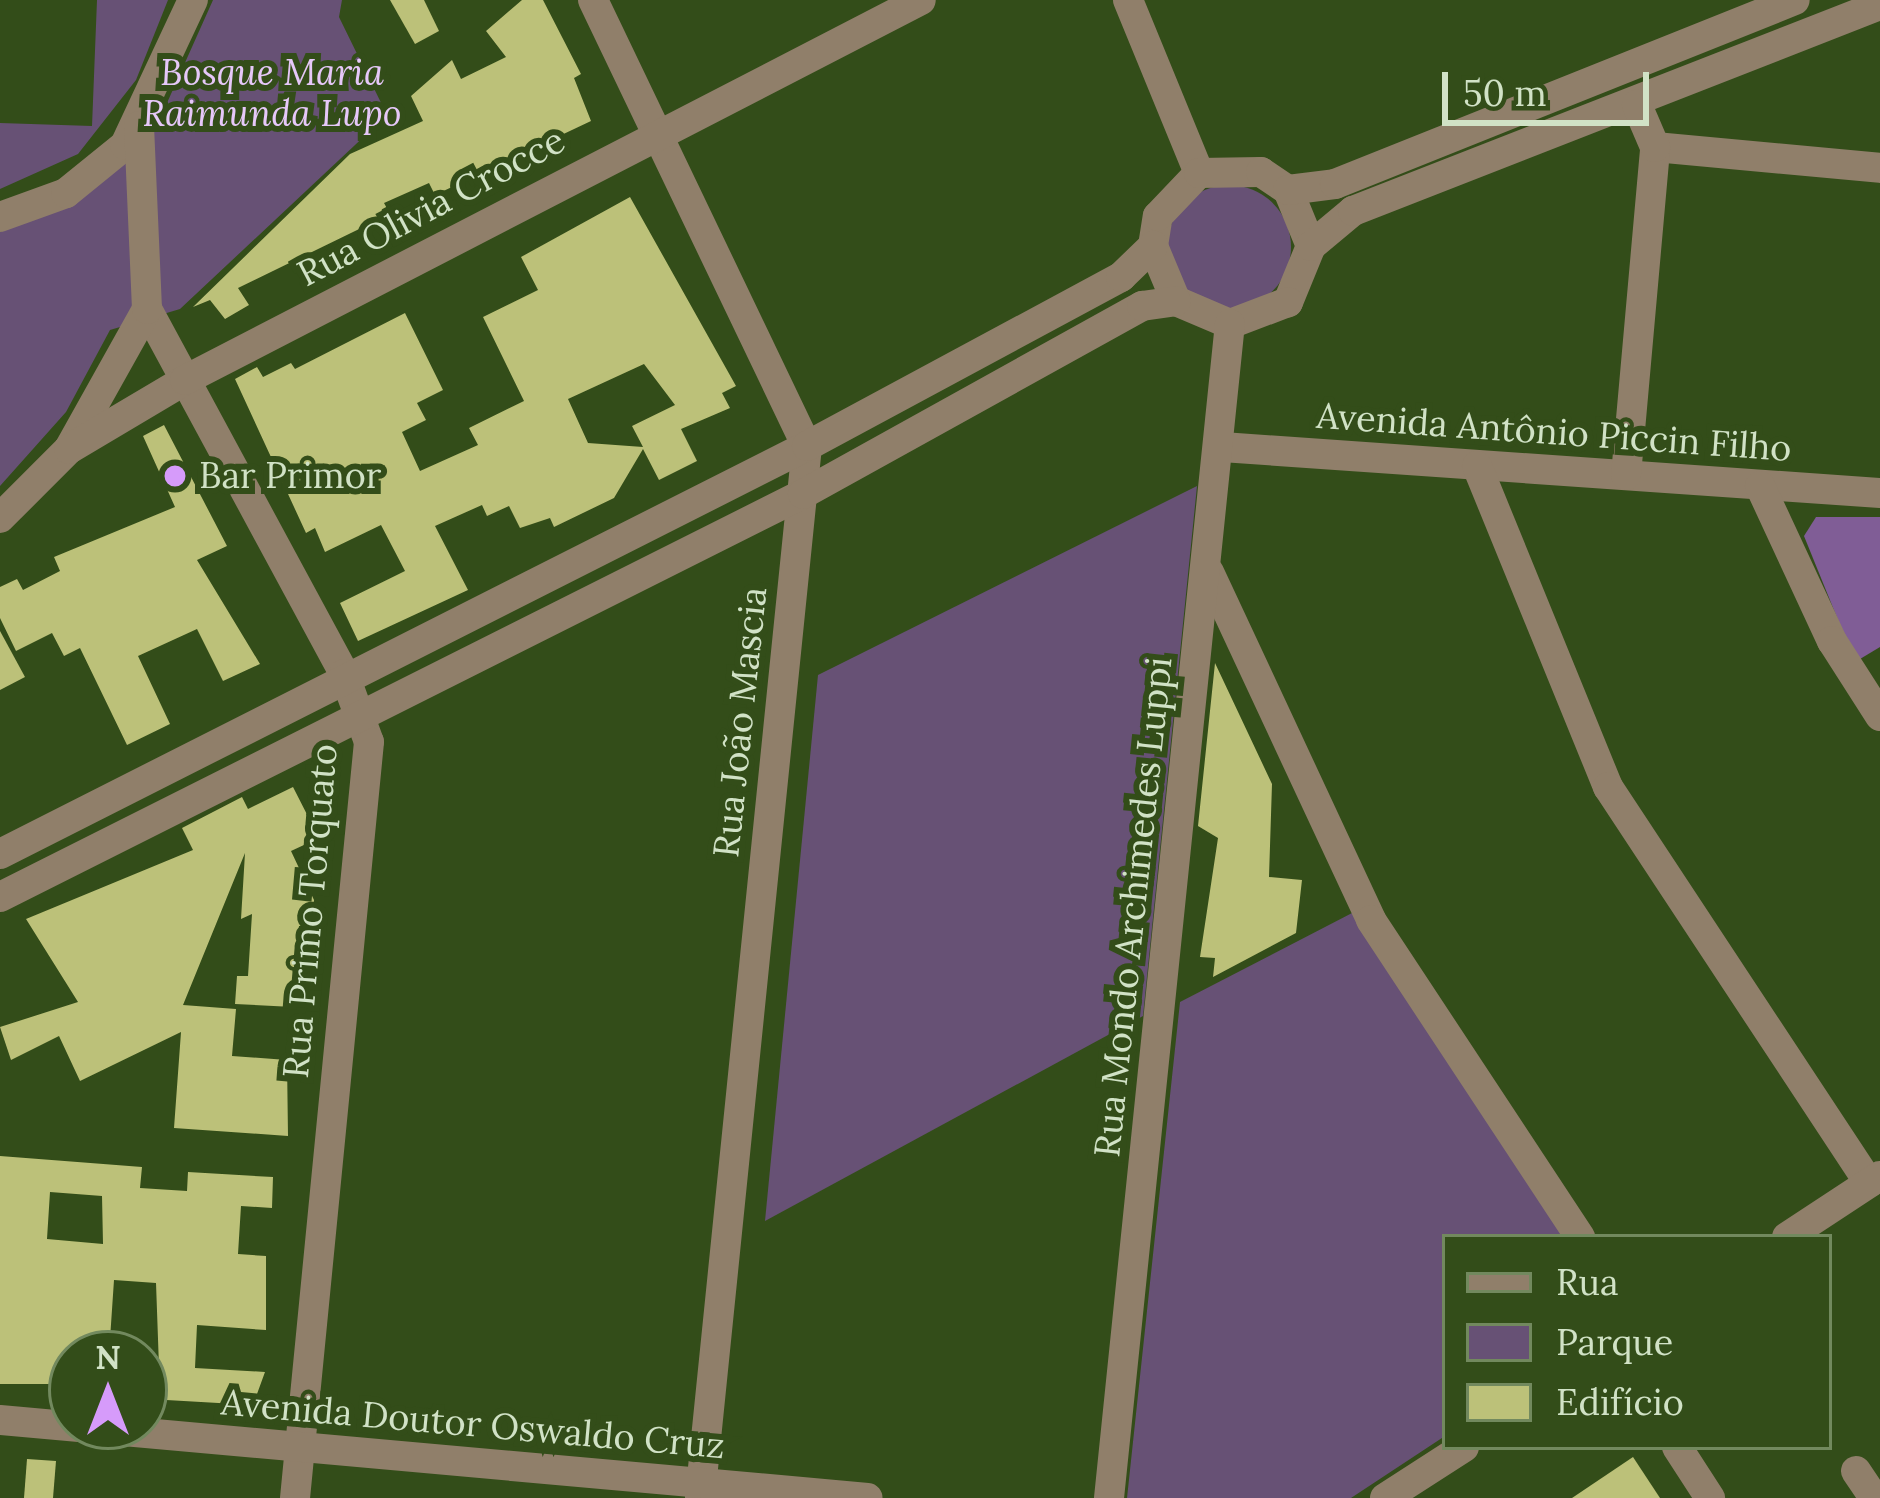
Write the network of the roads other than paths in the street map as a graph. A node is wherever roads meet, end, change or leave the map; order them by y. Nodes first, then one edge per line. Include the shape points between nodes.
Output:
1 (193, 0) edge
2 (593, 0) edge
3 (921, 0) edge
4 (1128, 0) edge
5 (1795, 0) edge
6 (1880, 5) edge
7 (1637, 106) junction
8 (139, 126) junction
9 (657, 132) junction
10 (1655, 147) junction
11 (1880, 167) edge
12 (1199, 173) junction
13 (1288, 190) junction
14 (0, 217) edge
15 (1153, 246) junction
16 (1311, 246) junction
17 (1176, 301) junction
18 (147, 309) junction
19 (1231, 324) junction
20 (185, 380) junction
21 (807, 446) junction
22 (1222, 447) junction
23 (69, 449) junction
24 (1477, 466) junction
25 (1626, 475) junction
26 (1760, 486) junction
27 (1880, 493) edge
28 (803, 494) junction
29 (0, 518) edge
30 (1209, 572) junction
31 (344, 674) junction
32 (1880, 716) edge
33 (361, 718) junction
34 (0, 854) edge
35 (0, 897) edge
36 (1875, 1179) edge
37 (1578, 1234) edge
38 (1791, 1234) edge
39 (0, 1420) edge
40 (300, 1448) junction
41 (1459, 1450) edge
42 (1679, 1450) edge
43 (1856, 1471) dead end
44 (701, 1491) edge
45 (295, 1498) edge
46 (868, 1498) edge
47 (1109, 1498) edge
48 (1385, 1498) edge
49 (1709, 1498) edge
50 (1874, 1498) edge

1 - 8 street
2 - 9 street
3 - 9 street, Rua Olivia Crocce
4 - 12 street
5 - 13 street via 1335,184
6 - 7 street
7 - 10 street
7 - 16 street via 1353,211
8 - 14 street via 66,194
8 - 18 street
9 - 20 street, Rua Olivia Crocce
9 - 21 street
10 - 11 street
10 - 25 street
12 - 13 street via 1262,172
12 - 15 street via 1158,216
13 - 16 street
15 - 17 street
15 - 21 street via 1121,278
16 - 19 street via 1288,302
17 - 19 street
17 - 28 street via 1142,306
18 - 20 street, Rua Primo Torquato
18 - 23 street
19 - 22 street, Rua Mondo Archimedes Luppi
20 - 23 street, Rua Olivia Crocce
20 - 31 street, Rua Primo Torquato
21 - 28 street, Rua João Mascia
21 - 31 street
22 - 24 street, Avenida Antônio Piccin Filho
22 - 30 street, Rua Mondo Archimedes Luppi
23 - 29 street, Rua Olivia Crocce
24 - 25 street, Avenida Antônio Piccin Filho
24 - 36 street via 1608,787
25 - 26 street, Avenida Antônio Piccin Filho
26 - 27 street, Avenida Antônio Piccin Filho
26 - 32 street via 1832,640
28 - 33 street
28 - 44 street, Rua João Mascia
30 - 37 street via 1371,920
30 - 47 street, Rua Mondo Archimedes Luppi
31 - 33 street, Rua Primo Torquato
31 - 34 street
33 - 35 street
33 - 40 street, Rua Primo Torquato via 368,742
36 - 38 street
39 - 40 street, Avenida Doutor Oswaldo Cruz
40 - 44 street, Avenida Doutor Oswaldo Cruz
40 - 45 street, Rua Primo Torquato
41 - 48 street
42 - 49 street
43 - 50 street
44 - 46 street, Avenida Doutor Oswaldo Cruz

